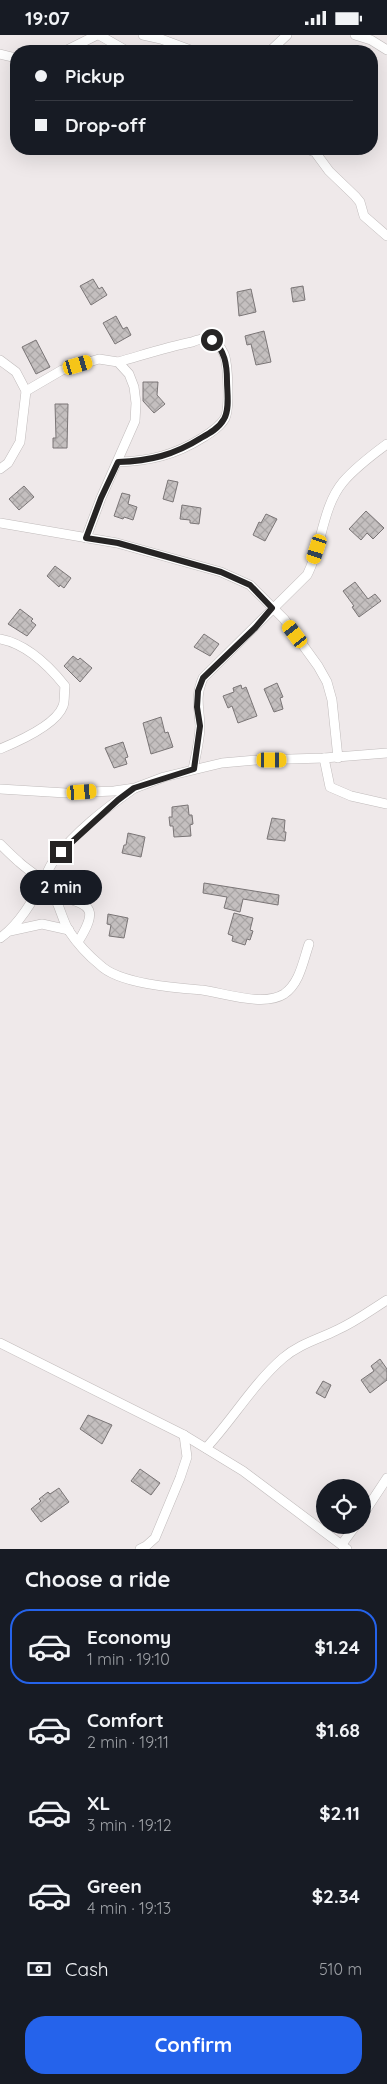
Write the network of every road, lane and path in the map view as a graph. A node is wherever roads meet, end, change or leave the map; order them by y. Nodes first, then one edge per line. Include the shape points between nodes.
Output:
1 (98, 35) edge
2 (143, 35) edge
3 (286, 35) edge
4 (354, 35) edge
5 (77, 45) edge
6 (116, 45) edge
7 (177, 45) edge
8 (276, 45) edge
9 (387, 50) edge
10 (317, 155) edge
11 (387, 236) edge
12 (0, 360) edge
13 (118, 362) junction
14 (26, 391) junction
15 (387, 444) edge
16 (118, 462) junction
17 (0, 469) edge
18 (0, 523) edge
19 (86, 538) junction
20 (272, 608) junction
21 (0, 639) edge
22 (0, 749) edge
23 (387, 753) edge
24 (338, 757) junction
25 (324, 758) junction
26 (194, 769) junction
27 (134, 788) junction
28 (0, 789) edge
29 (387, 804) edge
30 (0, 844) edge
31 (43, 881) junction
32 (52, 893) junction
33 (69, 930) junction
34 (10, 931) junction
35 (0, 938) edge
36 (78, 942) junction
37 (309, 944) dead end
38 (387, 1301) edge
39 (0, 1343) edge
40 (184, 1435) junction
41 (206, 1448) junction
42 (387, 1478) edge
43 (371, 1502) edge
44 (351, 1534) edge
45 (344, 1547) edge
46 (140, 1549) edge

1 - 5 street
1 - 6 street
2 - 7 street
3 - 8 street
4 - 9 street
10 - 11 street via 360,202 364,216
12 - 14 street via 16,372
13 - 14 street via 99,359 62,370
13 - 16 street via 134,387 136,403 135,421
13 - 16 street via 175,345 205,338 212,340 224,355 227,404 225,418 218,427 189,446 154,459
14 - 17 street via 20,442 8,463
15 - 20 street via 343,482 330,507 307,575
16 - 19 street
18 - 19 street
19 - 20 street via 118,543 221,572 250,585
20 - 24 street via 284,619 327,683
20 - 26 street via 203,678 198,691 200,726
21 - 22 street via 34,655 65,686 62,707 53,718 36,732
23 - 24 street
24 - 25 street
25 - 26 street via 257,760
25 - 29 street via 330,787 351,797
26 - 27 street
27 - 28 street via 66,793
27 - 31 street via 69,843 53,861
30 - 31 street
31 - 32 street
31 - 34 street
32 - 33 street
32 - 36 street via 77,901 91,913
33 - 34 street via 42,924
33 - 36 street
34 - 35 street
36 - 37 street via 101,967 139,981 270,999 283,995 293,986
38 - 41 street via 283,1358 262,1378
39 - 40 street
40 - 41 street
40 - 46 street via 187,1457 180,1478 154,1538
41 - 45 street via 243,1471
42 - 43 street
44 - 45 street

